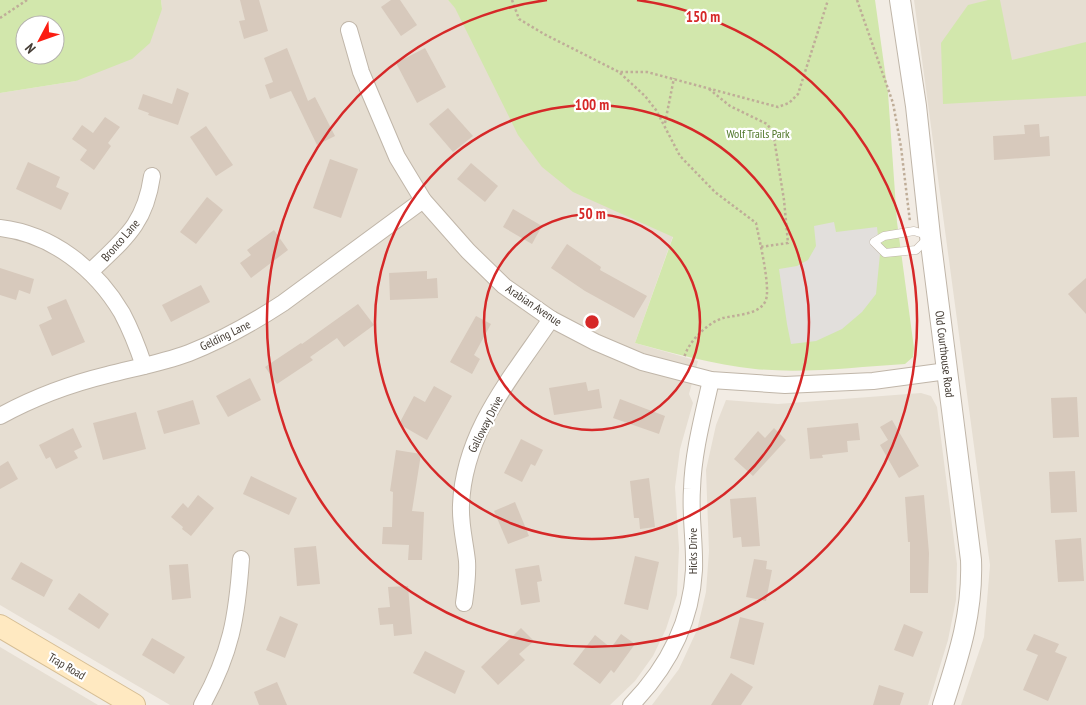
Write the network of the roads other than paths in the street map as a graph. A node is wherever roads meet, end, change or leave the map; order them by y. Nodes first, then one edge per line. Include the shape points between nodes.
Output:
1 (900, 0) edge
2 (349, 30) dead end
3 (152, 176) dead end
4 (422, 200) junction
5 (0, 228) edge
6 (920, 234) junction
7 (90, 272) junction
8 (551, 319) junction
9 (144, 366) junction
10 (947, 371) junction
11 (711, 380) junction
12 (0, 416) edge
13 (240, 558) dead end
14 (464, 603) dead end
15 (0, 626) edge
16 (134, 705) edge
17 (202, 705) edge
18 (631, 705) edge
19 (943, 705) edge

1 - 6 street, Old Courthouse Road via 916,106
2 - 4 street, Arabian Avenue via 361,72 393,148
3 - 7 street, Bronco Lane via 144,211 135,227
4 - 8 street, Arabian Avenue via 504,286
4 - 9 street, Gelding Lane via 262,317 188,353
5 - 7 street via 32,235 53,245
6 - 6 lane via 884,236 874,242 885,253 916,250
6 - 10 street, Old Courthouse Road
7 - 9 street via 122,313
8 - 11 street, Arabian Avenue via 642,362
8 - 14 street, Galloway Drive via 491,407 468,457 460,506 467,583
9 - 12 street, Gelding Lane via 80,383
10 - 11 street, Arabian Avenue via 873,381 786,385
10 - 19 street, Old Courthouse Road via 972,577 970,609
11 - 18 street, Hicks Drive via 691,491 694,569 688,610 677,642 663,668
13 - 17 street via 236,614 230,641
15 - 16 main road, Trap Road

